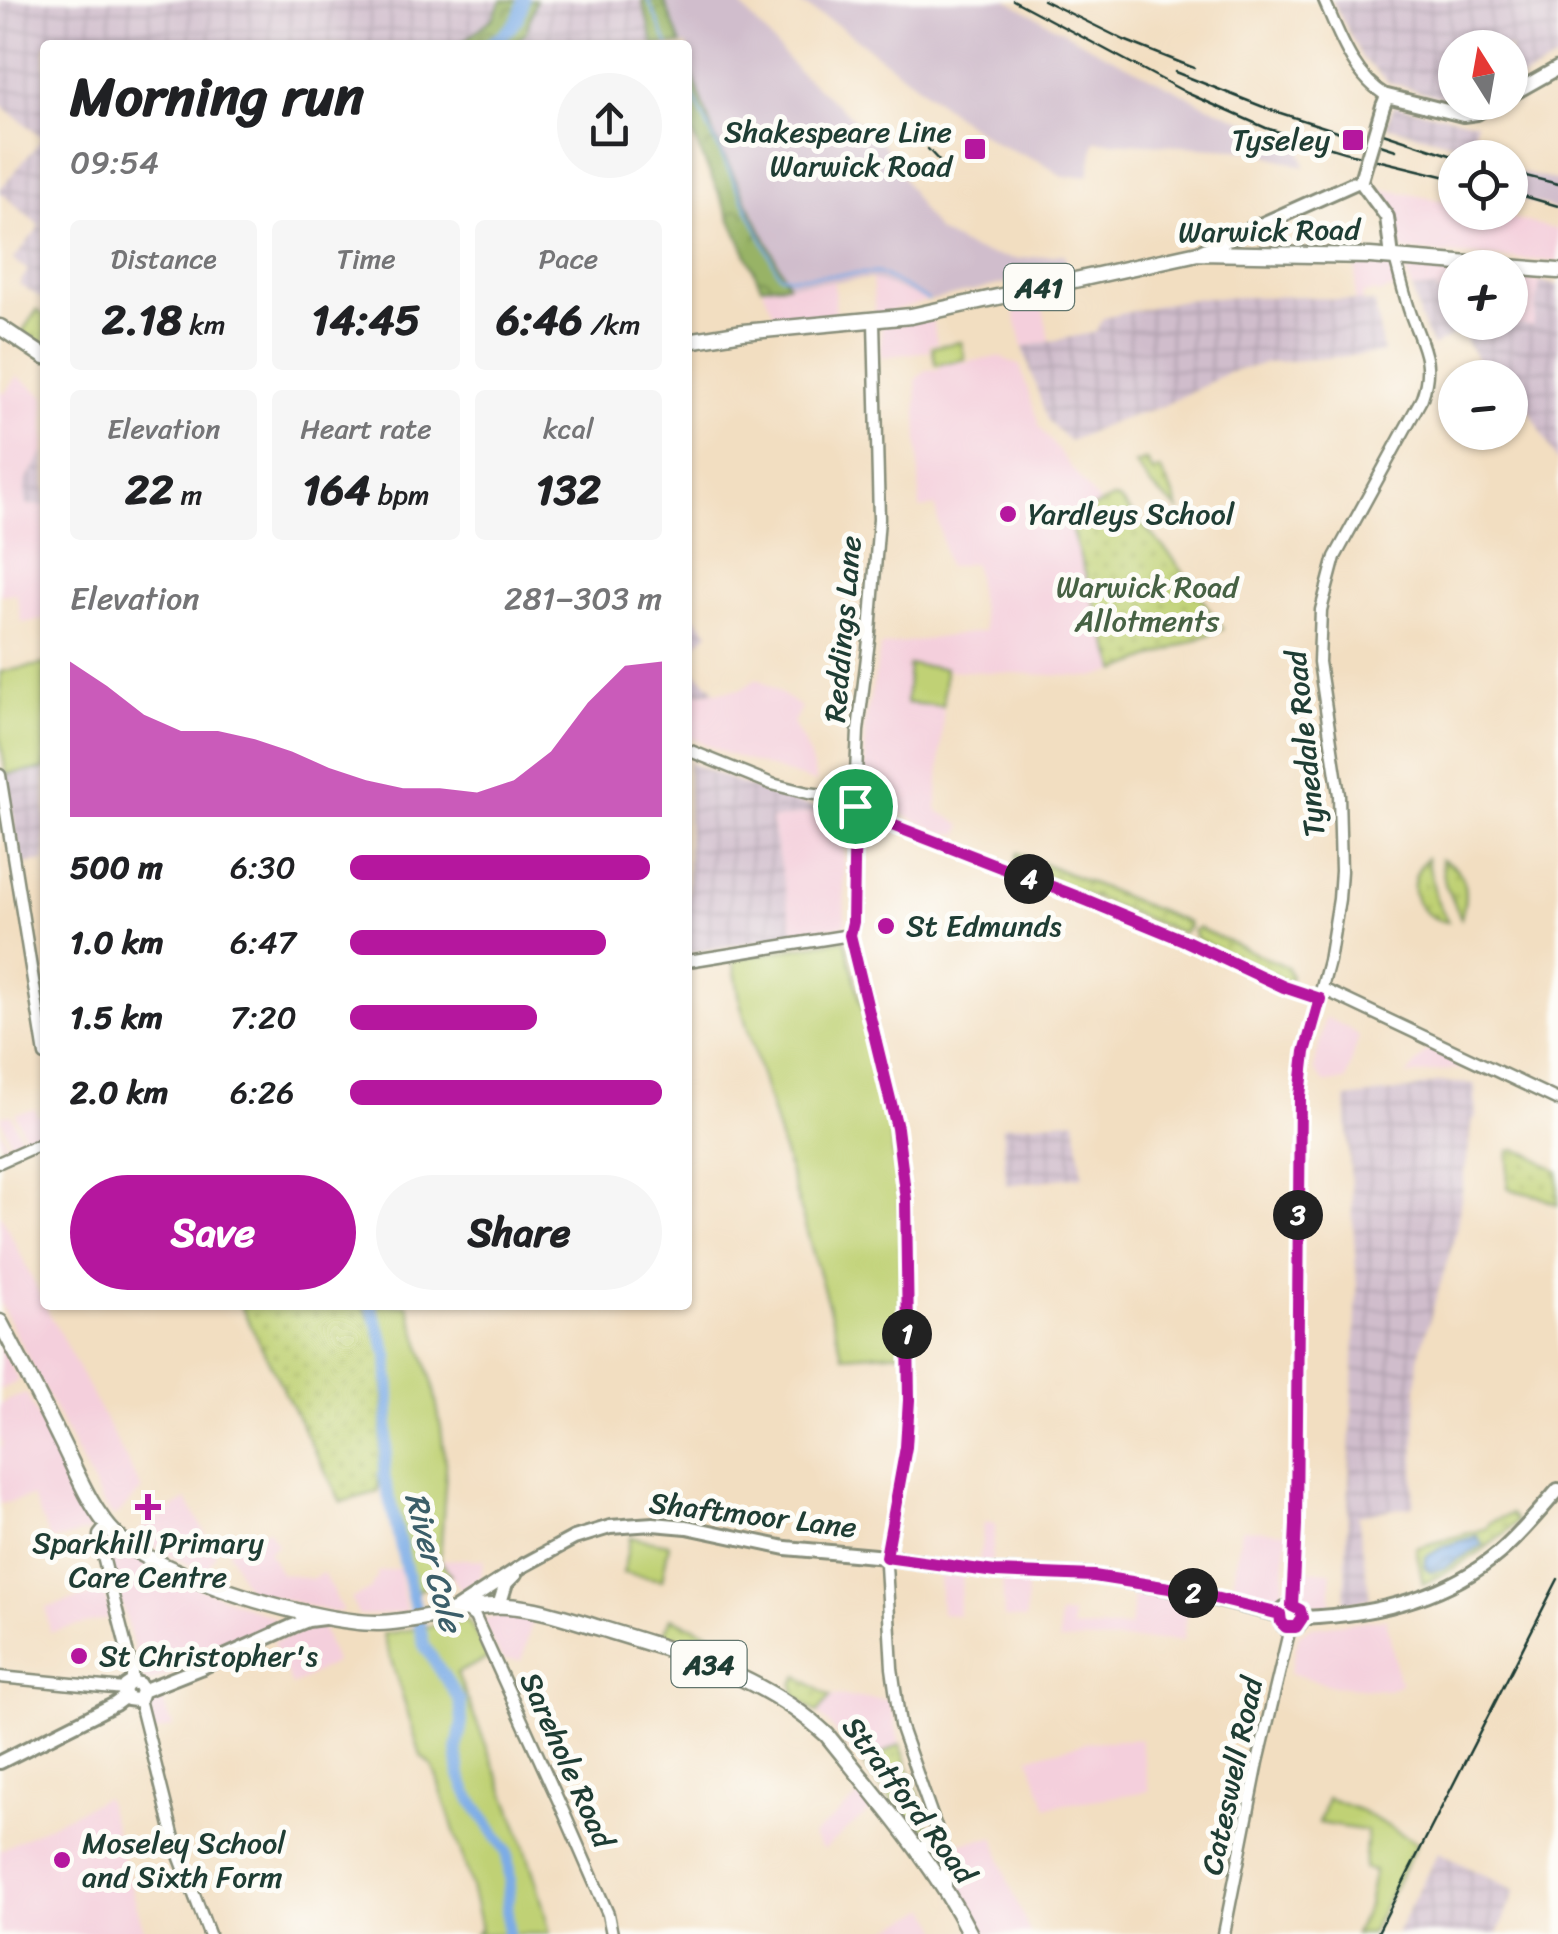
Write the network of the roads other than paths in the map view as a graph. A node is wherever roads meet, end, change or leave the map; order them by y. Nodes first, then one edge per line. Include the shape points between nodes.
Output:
1 (1324, 0) edge
2 (1558, 68) edge
3 (1528, 85) edge
4 (1385, 101) junction
5 (1438, 111) edge
6 (1361, 180) junction
7 (1244, 233) junction
8 (1198, 253) junction
9 (1230, 254) junction
10 (1392, 258) junction
11 (1558, 270) edge
12 (874, 322) junction
13 (0, 328) edge
14 (692, 339) edge
15 (40, 354) edge
16 (692, 752) edge
17 (0, 775) edge
18 (855, 803) junction
19 (892, 825) junction
20 (854, 843) junction
21 (850, 935) junction
22 (692, 960) edge
23 (1322, 994) junction
24 (40, 1025) edge
25 (1554, 1098) edge
26 (40, 1144) edge
27 (0, 1162) edge
28 (0, 1322) edge
29 (1558, 1490) edge
30 (107, 1525) junction
31 (886, 1557) junction
32 (524, 1565) junction
33 (500, 1606) junction
34 (1292, 1606) junction
35 (467, 1610) junction
36 (1280, 1614) junction
37 (446, 1615) junction
38 (326, 1618) junction
39 (1302, 1618) junction
40 (1290, 1628) junction
41 (0, 1677) edge
42 (133, 1691) junction
43 (0, 1762) edge
44 (936, 1825) junction
45 (922, 1854) junction
46 (946, 1890) junction
47 (209, 1934) edge
48 (612, 1934) edge
49 (970, 1934) edge
50 (1224, 1934) edge

1 - 4 street via 1354,64
2 - 3 main road
4 - 5 main road
4 - 6 main road, bridge
6 - 7 main road
6 - 10 main road via 1386,217
7 - 8 main road
7 - 9 main road
8 - 9 highway, Warwick Road / A41
8 - 12 highway, Warwick Road / A41
9 - 10 highway, Warwick Road / A41
10 - 11 highway, Warwick Road / A41
10 - 23 street, Tynedale Road via 1426,350 1428,382 1336,557 1321,610 1319,662 1342,836
12 - 14 highway, Warwick Road / A41
12 - 18 street, Reddings Lane via 878,541
13 - 15 highway
16 - 18 street via 772,784
17 - 24 street
18 - 19 street
18 - 20 street, Reddings Lane
19 - 20 street via 872,826
19 - 23 street via 1186,941 1284,987
20 - 21 street, Reddings Lane
21 - 22 street
21 - 31 street, Reddings Lane via 897,1128 906,1200 909,1400
23 - 25 street
23 - 34 street, Tynedale Road via 1300,1096
26 - 27 street
28 - 30 highway, Stratford Road / A34
29 - 39 main road via 1500,1552 1446,1587 1391,1606
30 - 38 highway, Stratford Road / A34 via 147,1556 200,1580
30 - 42 street via 98,1542
31 - 32 main road, Shaftmoor Lane via 786,1548 653,1524 586,1533
31 - 36 main road, Shaftmoor Lane via 995,1572 1094,1576
31 - 44 street, Reddings Lane via 900,1725
32 - 33 main road via 506,1583
32 - 37 main road, Shaftmoor Lane
33 - 35 highway, Stratford Road / A34
33 - 45 highway, Stratford Road / A34 via 664,1648 777,1697 827,1735
34 - 36 main road
34 - 39 main road
35 - 37 highway, Stratford Road / A34
35 - 48 street, Sarehole Road via 564,1813
36 - 40 main road
37 - 38 highway, Stratford Road / A34 via 371,1623
38 - 42 main road
39 - 40 main road
40 - 50 street, Cateswell Road
41 - 42 street
42 - 43 main road
42 - 47 street via 177,1850
44 - 45 street via 937,1845
44 - 46 street, Reddings Lane
45 - 46 highway, Stratford Road / A34
46 - 49 highway, Stratford Road / A34

